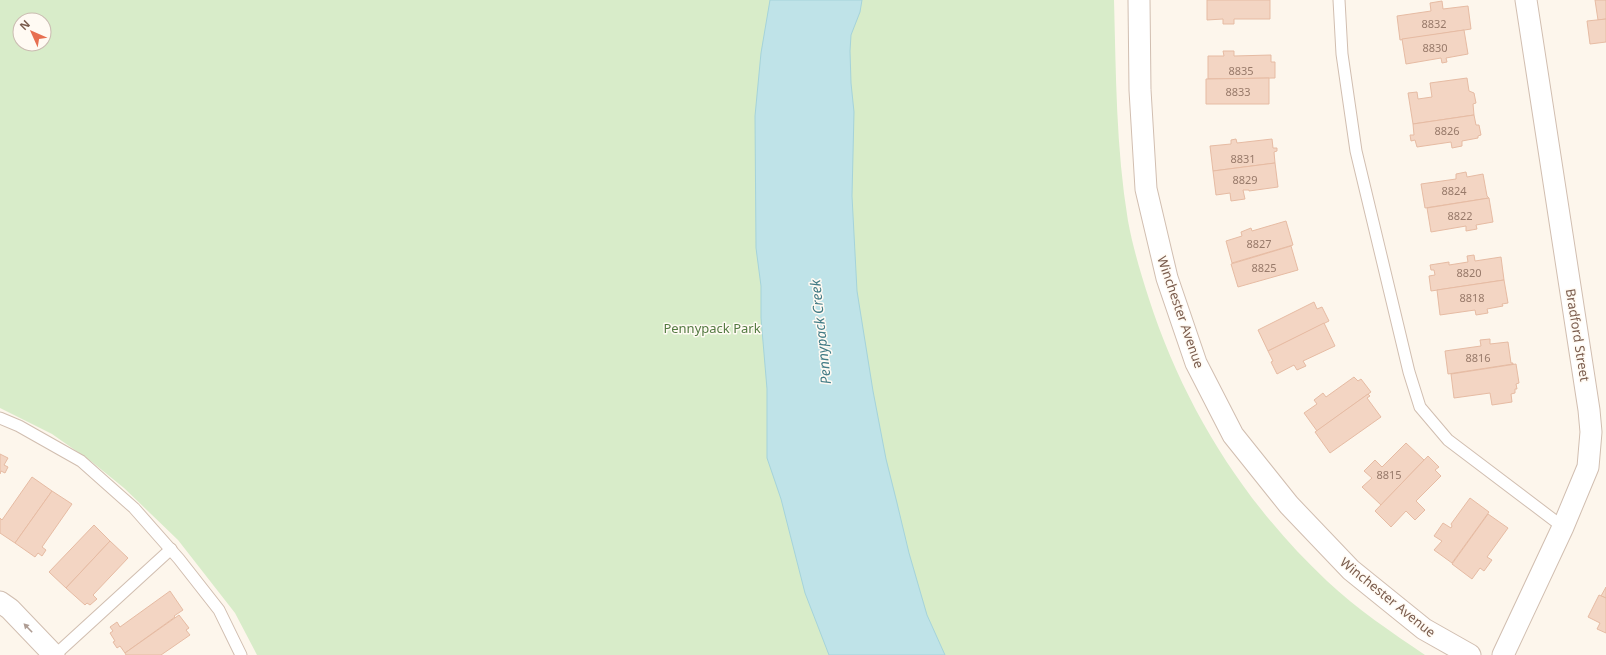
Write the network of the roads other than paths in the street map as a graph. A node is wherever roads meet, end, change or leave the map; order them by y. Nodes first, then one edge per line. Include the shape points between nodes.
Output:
1 (1139, 0) edge
2 (1339, 0) edge
3 (1526, 0) edge
4 (0, 418) edge
5 (1563, 527) junction
6 (171, 549) junction
7 (0, 602) edge
8 (55, 655) edge
9 (242, 655) edge
10 (1470, 655) edge
11 (1503, 655) edge

1 - 10 street, Winchester Avenue via 1140,90 1146,189 1166,278 1196,363 1232,435 1289,505 1351,570 1424,629
2 - 5 lane via 1342,54 1356,151 1409,372 1420,407 1448,440
3 - 5 street, Bradford Street via 1589,410 1588,467
4 - 6 lane via 81,461 134,508
5 - 11 street, Bradford Street
6 - 8 lane
6 - 9 lane via 219,610
8 -> 7 street

